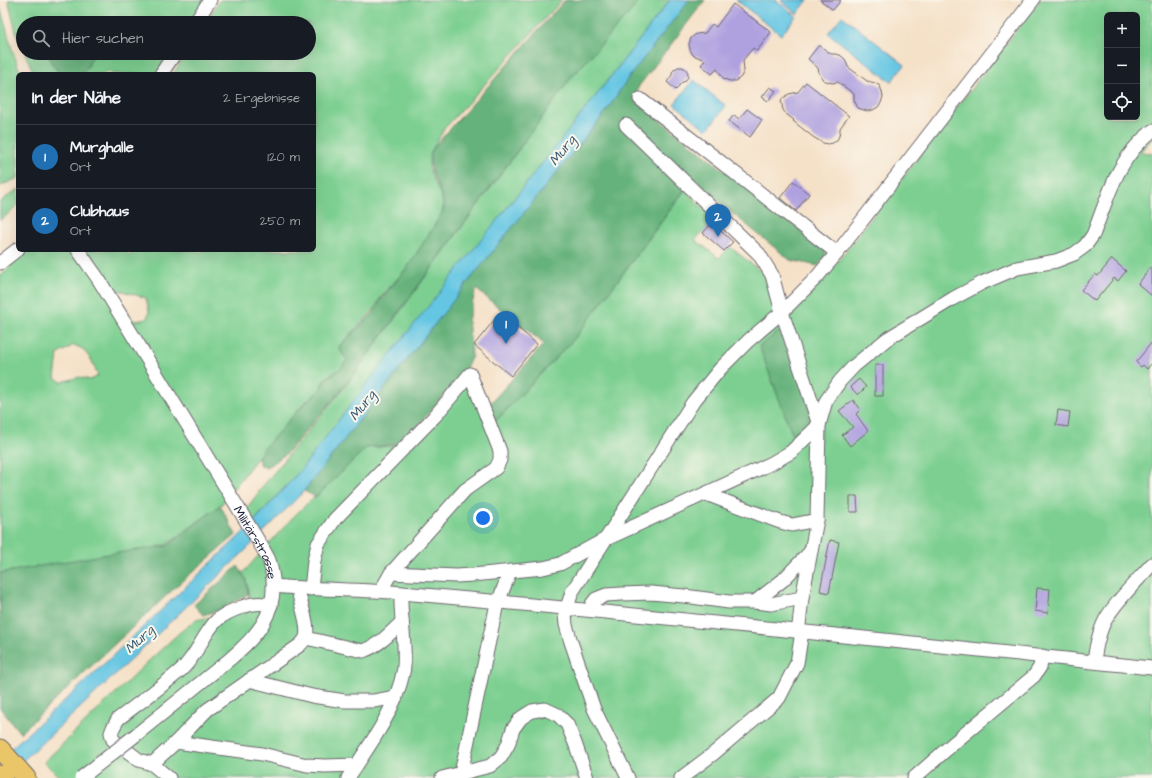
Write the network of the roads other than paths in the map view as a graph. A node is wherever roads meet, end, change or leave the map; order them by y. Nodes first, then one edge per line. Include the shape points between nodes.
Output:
1 (210, 0) edge
2 (1033, 0) edge
3 (200, 16) edge
4 (170, 60) edge
5 (162, 72) edge
6 (640, 99) dead end
7 (626, 125) dead end
8 (1152, 131) edge
9 (16, 251) edge
10 (76, 252) edge
11 (837, 253) junction
12 (86, 256) edge
13 (0, 263) edge
14 (782, 312) junction
15 (819, 425) junction
16 (706, 494) junction
17 (817, 520) junction
18 (604, 540) junction
19 (811, 551) junction
20 (1152, 564) edge
21 (510, 571) junction
22 (391, 573) junction
23 (273, 586) junction
24 (305, 589) junction
25 (382, 591) junction
26 (401, 593) junction
27 (802, 598) junction
28 (498, 602) junction
29 (755, 602) junction
30 (271, 604) junction
31 (566, 608) junction
32 (591, 610) junction
33 (402, 622) junction
34 (800, 631) junction
35 (306, 638) junction
36 (1042, 656) junction
37 (1094, 662) junction
38 (1152, 668) edge
39 (249, 680) junction
40 (396, 697) junction
41 (176, 742) junction
42 (0, 749) edge
43 (152, 764) junction
44 (356, 765) junction
45 (0, 775) edge
46 (460, 776) edge
47 (3, 778) edge
48 (26, 778) edge
49 (81, 778) edge
50 (169, 778) edge
51 (348, 778) edge
52 (442, 778) edge
53 (587, 778) edge
54 (628, 778) edge
55 (681, 778) edge
56 (914, 778) edge

1 - 3 street
2 - 11 street
4 - 5 street
6 - 11 street
7 - 14 street via 759,254 772,275
8 - 15 street via 1135,147 1120,168 1093,235 1085,246 1068,257 1017,268 982,283 886,339 840,381 826,401
9 - 13 street
10 - 12 street, Militärstrasse
11 - 14 street
12 - 23 street, Militärstrasse via 262,547 272,570
14 - 15 street
14 - 18 street via 720,369 693,402
15 - 16 street via 791,452
15 - 17 street
16 - 17 street via 792,525
16 - 18 street
17 - 19 street
18 - 21 street via 560,564
18 - 31 street via 572,592
19 - 27 street
19 - 29 street via 783,580
20 - 37 street via 1107,616 1098,639
21 - 22 street via 456,576
21 - 28 street
22 - 24 street via 465,490 496,468 500,460 500,451 470,374 435,416 335,520 318,544
22 - 25 street
23 - 24 street
23 - 30 street, Militärstrasse
24 - 25 street
24 - 35 street via 299,596 307,626
25 - 26 street
26 - 28 street
26 - 33 street
27 - 29 street via 771,604
27 - 34 street
28 - 31 street
28 - 46 street
29 - 32 street via 729,602 651,593 622,594 606,595 596,599
30 - 43 street via 255,602 218,620 182,670 118,719 113,728 113,740 139,760
30 - 49 street, Militärstrasse, bridge via 265,621 245,647
31 - 32 street
31 - 54 street via 566,625 594,709
32 - 34 street
33 - 35 street via 381,642 363,652
33 - 40 street via 405,644 404,668
34 - 36 street
34 - 55 street via 802,638 797,664 779,698
35 - 39 street via 300,645
36 - 37 street
36 - 56 street via 1040,667 1034,676
37 - 38 street
39 - 40 street via 312,696 344,700 374,701
39 - 41 street via 207,710
40 - 44 street
41 - 43 street
41 - 44 street via 262,754 308,765
42 - 48 highway
43 - 50 street
44 - 51 street
45 - 47 highway
46 - 52 street
46 - 53 street via 490,766 501,757 513,729 521,718 545,709 558,715 567,724

